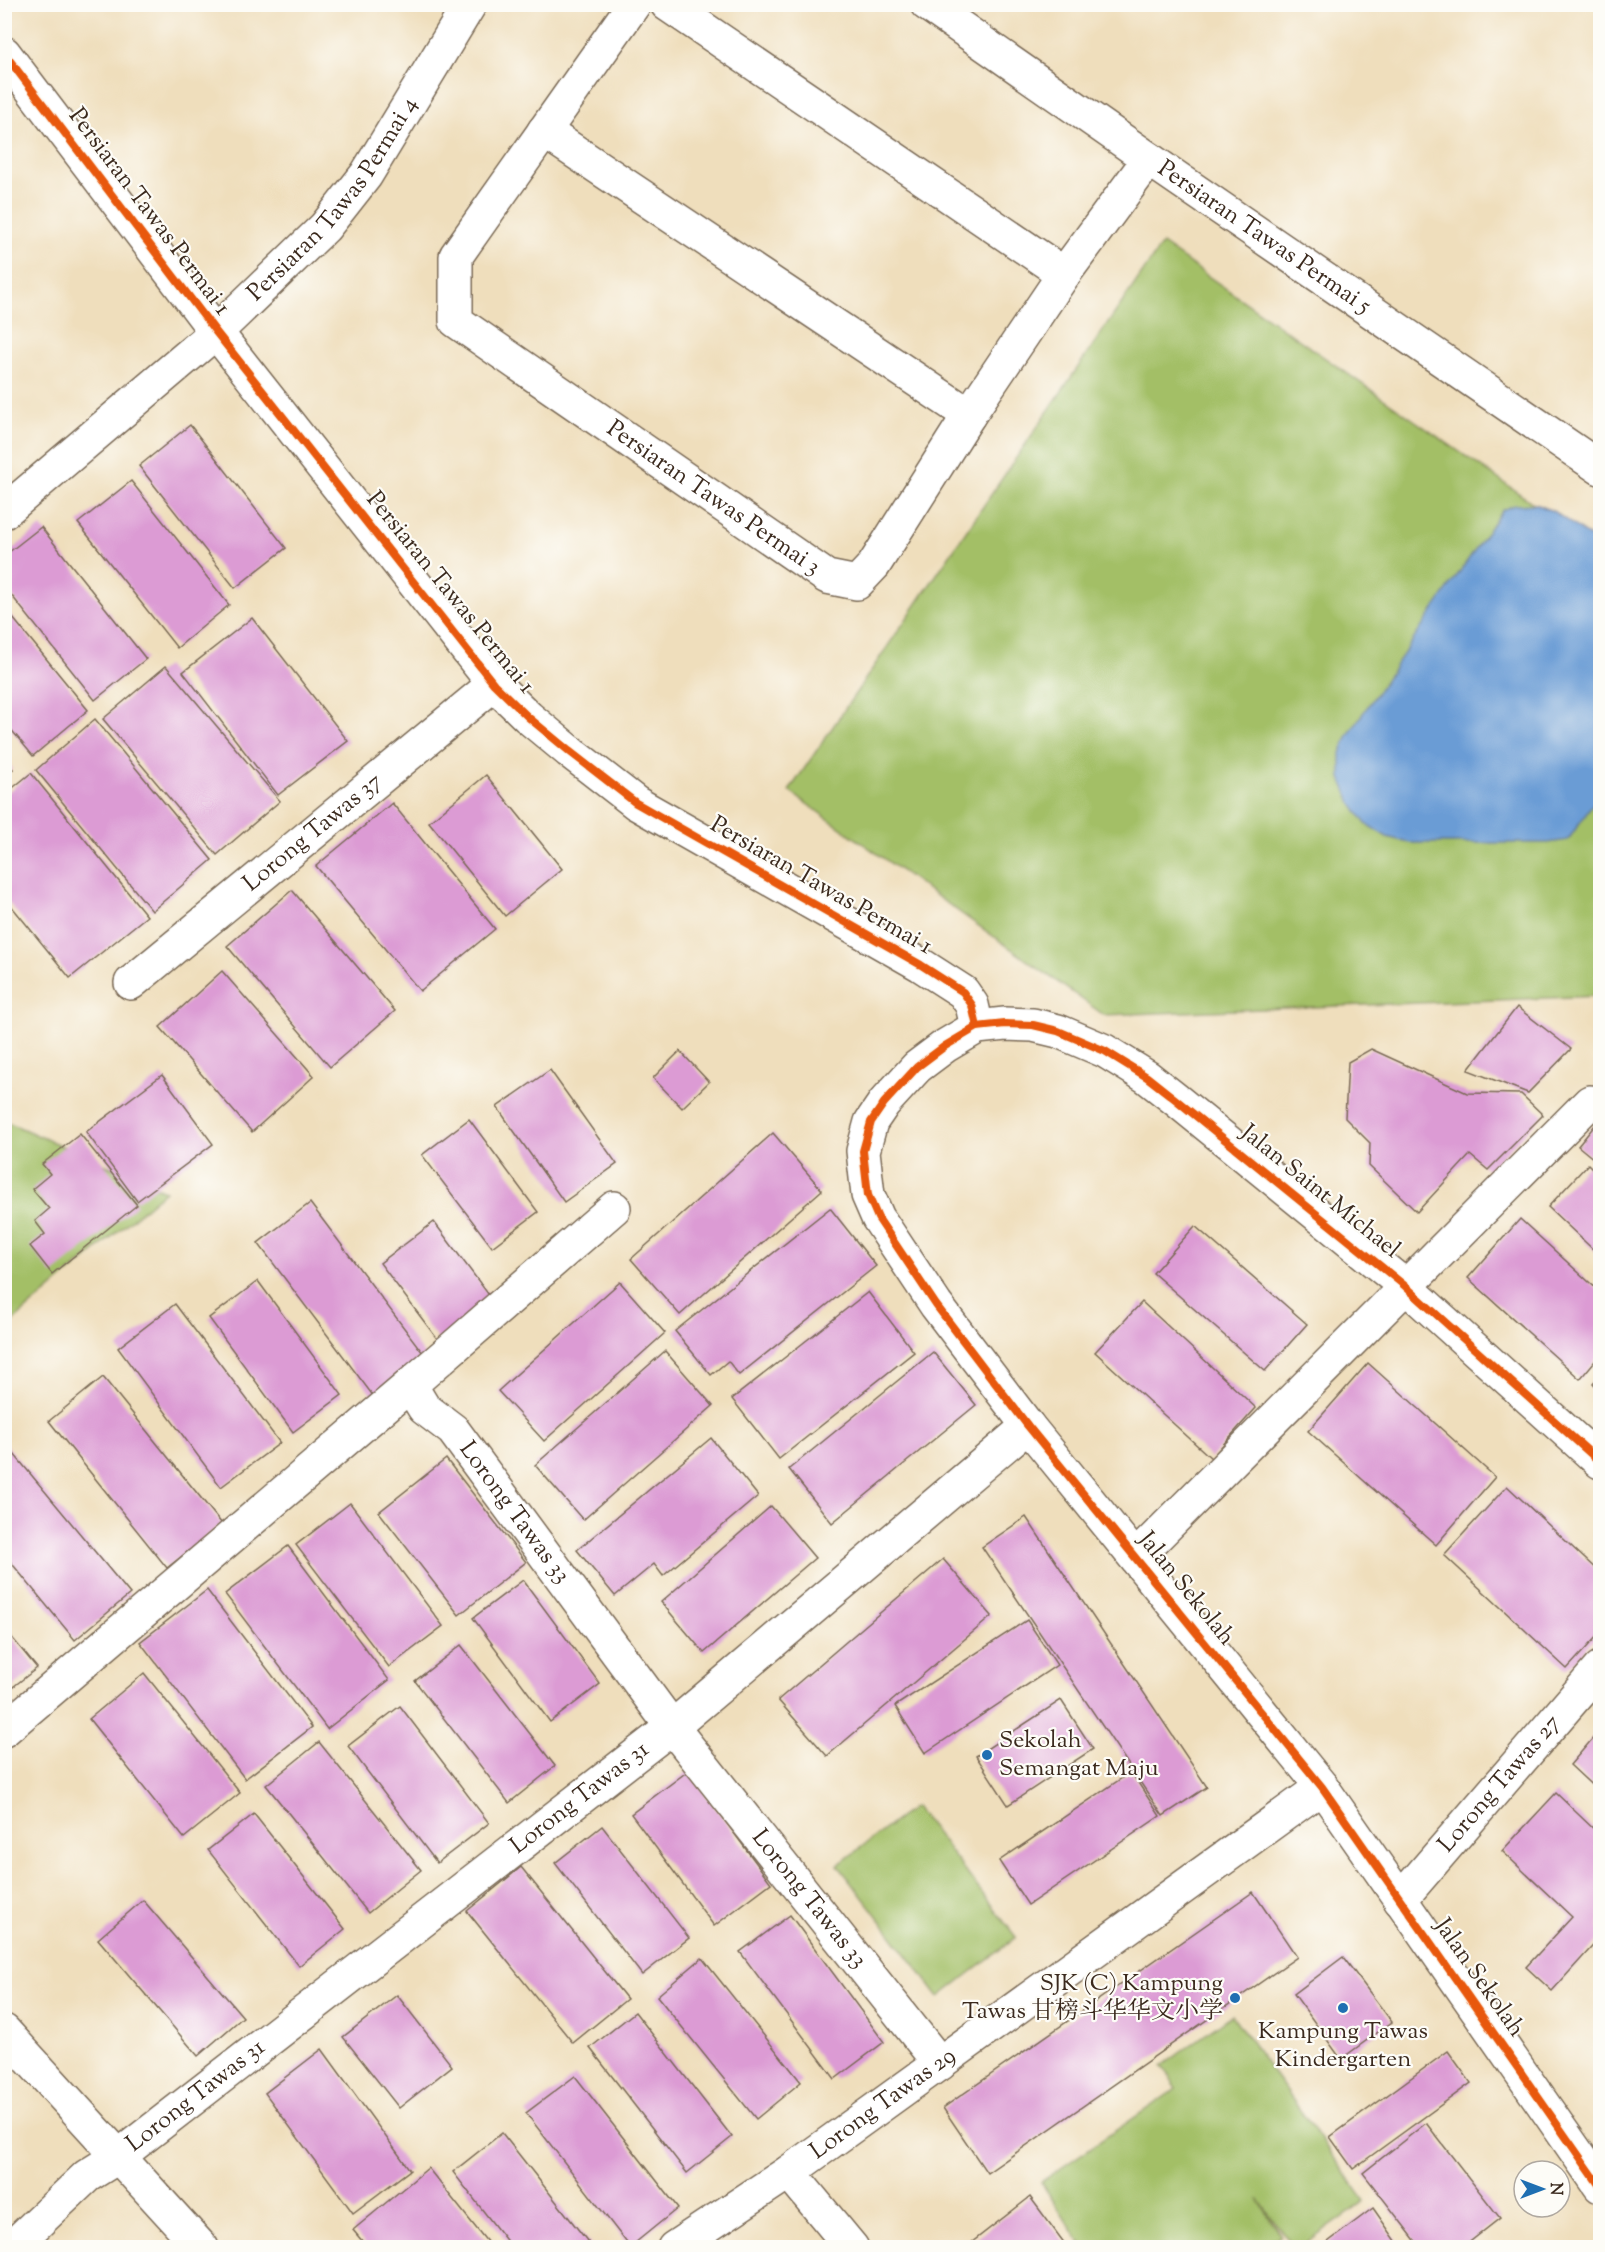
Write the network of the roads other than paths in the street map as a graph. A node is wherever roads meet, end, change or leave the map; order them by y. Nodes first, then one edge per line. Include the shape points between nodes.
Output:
1 (470, 4) edge
2 (634, 4) edge
3 (667, 4) edge
4 (927, 4) edge
5 (4, 53) edge
6 (544, 131) junction
7 (1149, 159) junction
8 (1064, 274) junction
9 (216, 332) junction
10 (969, 415) junction
11 (1600, 468) edge
12 (4, 512) edge
13 (494, 684) junction
14 (131, 983) dead end
15 (975, 1016) junction
16 (1590, 1102) dead end
17 (614, 1208) dead end
18 (1405, 1286) junction
19 (410, 1386) junction
20 (1028, 1426) junction
21 (1600, 1462) edge
22 (1136, 1557) junction
23 (1600, 1668) edge
24 (672, 1727) junction
25 (4, 1730) edge
26 (1322, 1787) junction
27 (1400, 1900) junction
28 (4, 2031) edge
29 (940, 2064) junction
30 (119, 2156) junction
31 (789, 2172) junction
32 (1600, 2186) edge
33 (11, 2247) edge
34 (202, 2247) edge
35 (674, 2247) edge
36 (852, 2247) edge

1 - 9 street, Persiaran Tawas Permai 4 via 366,175 324,227
2 - 6 street, Persiaran Tawas Permai 3
3 - 8 street
4 - 7 street, Persiaran Tawas Permai 5
5 - 9 street, Persiaran Tawas Permai 1
6 - 10 street
6 - 10 street, Persiaran Tawas Permai 3 via 456,256 456,321 827,577 857,583 874,565
7 - 8 street, Persiaran Tawas Permai 3
7 - 11 street, Persiaran Tawas Permai 5
8 - 10 street, Persiaran Tawas Permai 3
9 - 12 street, Persiaran Tawas Permai 4
9 - 13 street, Persiaran Tawas Permai 1
13 - 14 street, Lorong Tawas 37
13 - 15 street, Persiaran Tawas Permai 1 via 569,752 636,803 943,979 963,992
15 - 18 street, Jalan Saint Michael via 1058,1030 1147,1077
15 - 20 street, Jalan Sekolah via 917,1067 884,1103 871,1122 863,1150 864,1174 878,1218 936,1305
16 - 18 street
17 - 19 street
18 - 21 street, Jalan Saint Michael
18 - 22 street
19 - 24 street, Lorong Tawas 33 via 424,1408 453,1430
19 - 25 street
20 - 22 street, Jalan Sekolah
20 - 24 street, Lorong Tawas 31
22 - 26 street, Jalan Sekolah
23 - 27 street, Lorong Tawas 27
24 - 29 street, Lorong Tawas 33
24 - 30 street, Lorong Tawas 31
26 - 27 street, Jalan Sekolah
26 - 29 street, Lorong Tawas 29
27 - 32 street, Jalan Sekolah
28 - 30 street
29 - 31 street, Lorong Tawas 29
30 - 33 street, Lorong Tawas 31 via 87,2176
30 - 34 street
31 - 35 street, Lorong Tawas 29
31 - 36 street

